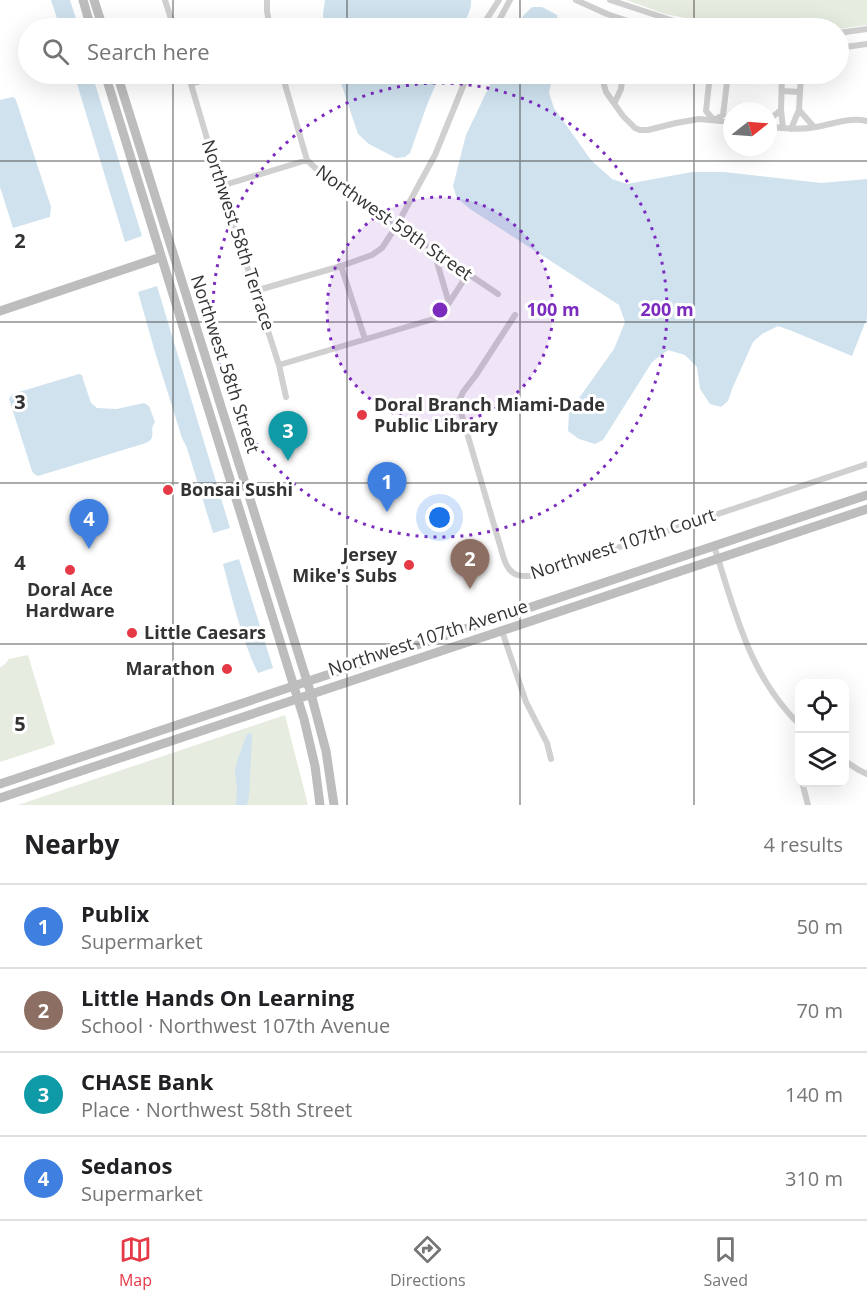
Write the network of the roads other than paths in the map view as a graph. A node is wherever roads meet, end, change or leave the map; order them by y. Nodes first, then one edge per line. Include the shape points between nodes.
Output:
1 (82, 0) edge
2 (94, 0) edge
3 (165, 0) edge
4 (267, 0) edge
5 (499, 0) edge
6 (510, 0) edge
7 (576, 0) edge
8 (609, 0) edge
9 (88, 18) edge
10 (100, 18) edge
11 (171, 18) edge
12 (268, 18) edge
13 (487, 18) edge
14 (500, 18) edge
15 (620, 18) edge
16 (667, 18) edge
17 (867, 29) edge
18 (849, 31) edge
19 (867, 44) edge
20 (849, 46) edge
21 (108, 84) edge
22 (120, 84) edge
23 (191, 84) edge
24 (285, 84) edge
25 (464, 84) edge
26 (605, 84) edge
27 (622, 84) edge
28 (709, 84) edge
29 (727, 84) edge
30 (782, 84) edge
31 (800, 84) edge
32 (782, 91) junction
33 (800, 92) junction
34 (615, 102) junction
35 (781, 110) junction
36 (800, 110) junction
37 (777, 113) edge
38 (714, 120) junction
39 (723, 121) edge
40 (867, 121) edge
41 (777, 126) edge
42 (814, 127) junction
43 (783, 128) junction
44 (791, 129) junction
45 (307, 160) junction
46 (221, 186) junction
47 (397, 225) junction
48 (434, 251) junction
49 (172, 253) junction
50 (161, 257) junction
51 (341, 266) junction
52 (467, 274) junction
53 (255, 291) junction
54 (498, 294) dead end
55 (449, 303) junction
56 (0, 311) edge
57 (514, 315) dead end
58 (365, 339) junction
59 (279, 365) junction
60 (286, 397) dead end
61 (867, 464) edge
62 (867, 495) edge
63 (867, 509) edge
64 (714, 546) junction
65 (718, 558) junction
66 (502, 631) junction
67 (306, 682) junction
68 (294, 686) junction
69 (311, 694) junction
70 (298, 699) junction
71 (795, 719) edge
72 (551, 759) dead end
73 (849, 763) edge
74 (867, 774) edge
75 (0, 784) edge
76 (803, 787) edge
77 (0, 798) edge
78 (320, 805) edge
79 (334, 805) edge
80 (808, 805) edge

1 - 9 main road
2 - 10 main road
3 - 11 street
4 - 12 street
5 - 13 street
6 - 14 street
7 - 15 street
8 - 16 street
17 - 18 street
19 - 20 street
21 - 50 main road, Northwest 58th Street
22 - 49 main road, Northwest 58th Street
23 - 46 street, Northwest 58th Terrace
24 - 45 street, Northwest 59th Street
25 - 47 street via 435,155
26 - 34 street via 606,92
27 - 34 street
28 - 38 street via 706,111
29 - 38 street via 723,115
30 - 32 street
31 - 33 street
32 - 33 street
32 - 35 street
33 - 36 street
34 - 38 street via 628,122 640,130
35 - 37 street
35 - 43 street
36 - 42 street
36 - 44 street
38 - 39 street
40 - 42 street via 853,119
41 - 43 street
42 - 44 street
43 - 44 street
45 - 46 street
45 - 47 street, Northwest 59th Street via 326,178
46 - 53 street, Northwest 58th Terrace
47 - 48 street, Northwest 59th Street
47 - 51 street via 382,248
48 - 52 street, Northwest 59th Street
48 - 55 street
49 - 50 street
49 - 67 main road, Northwest 58th Street
50 - 56 main road
50 - 68 main road, Northwest 58th Street
51 - 53 street
51 - 58 street
52 - 54 street, Northwest 59th Street
52 - 55 street
53 - 59 street, Northwest 58th Terrace
55 - 58 street via 440,317
57 - 61 street, Northwest 107th Court via 459,401 504,559 516,575 536,575
58 - 59 street
59 - 60 street, Northwest 58th Terrace
62 - 64 main road, Northwest 107th Avenue
63 - 65 main road, Northwest 107th Avenue
64 - 65 street
64 - 67 main road, Northwest 107th Avenue
65 - 66 main road, Northwest 107th Avenue
65 - 71 street via 750,653 775,697
66 - 69 main road, Northwest 107th Avenue
66 - 72 street
67 - 68 main road, Northwest 107th Avenue
67 - 69 main road, Northwest 58th Street
68 - 70 main road, Northwest 58th Street
68 - 75 main road, Northwest 107th Avenue
69 - 70 main road, Northwest 107th Avenue
69 - 79 main road, Northwest 58th Street via 326,751
70 - 77 main road, Northwest 107th Avenue
70 - 78 main road, Northwest 58th Street via 315,766
73 - 74 street
76 - 80 street

